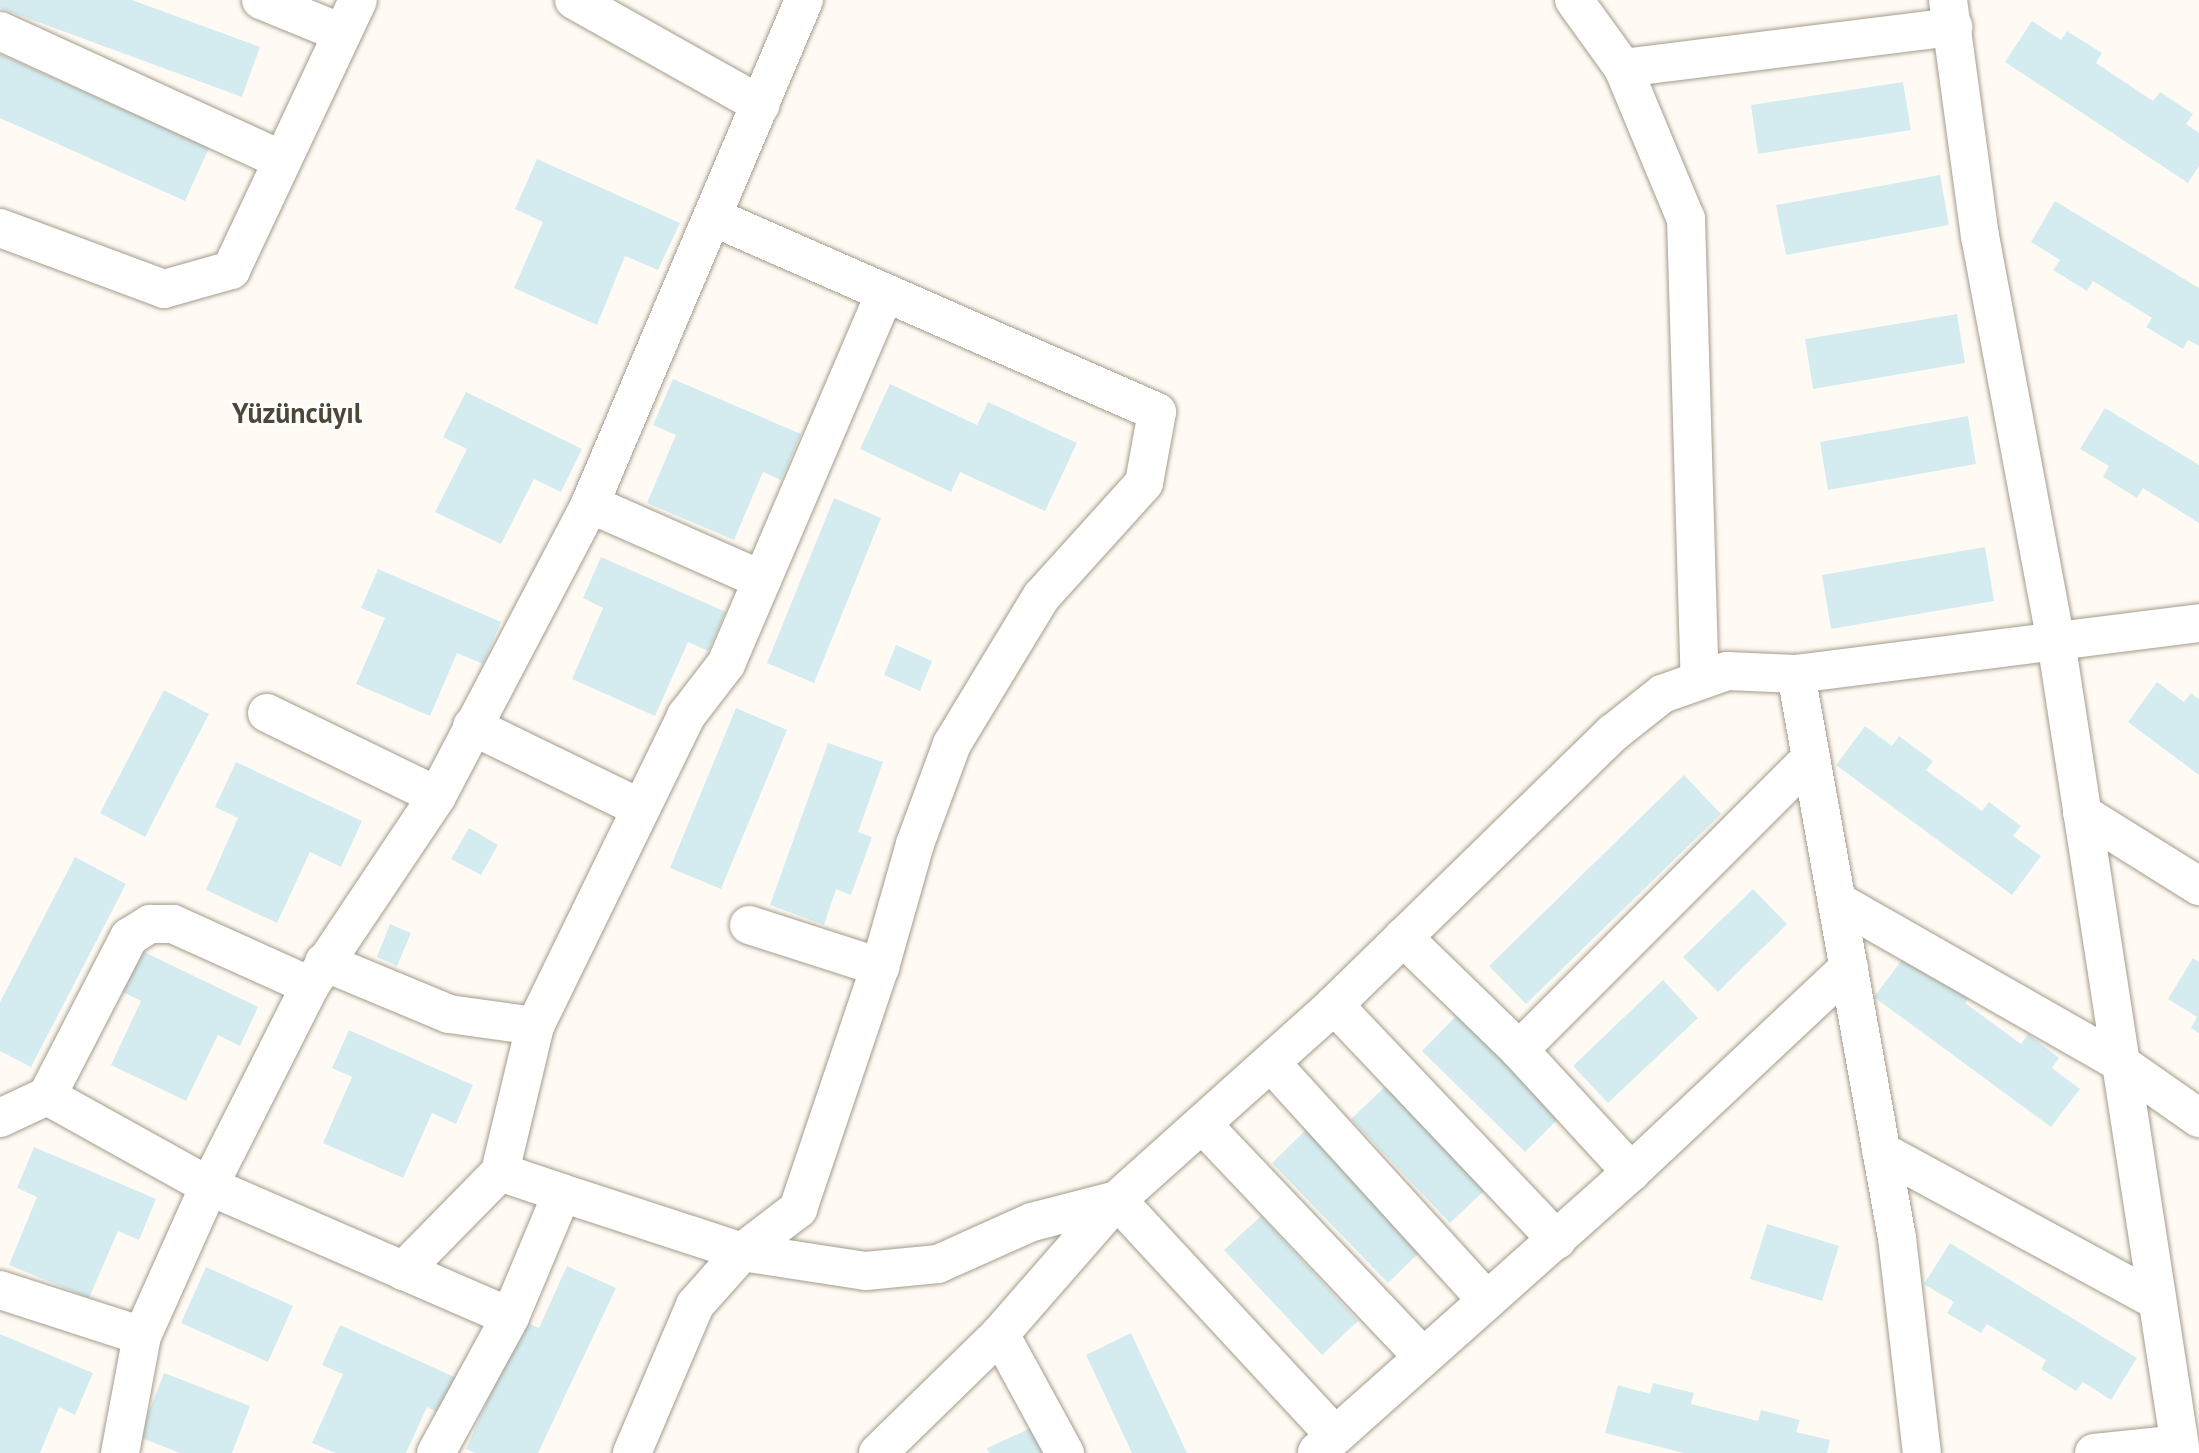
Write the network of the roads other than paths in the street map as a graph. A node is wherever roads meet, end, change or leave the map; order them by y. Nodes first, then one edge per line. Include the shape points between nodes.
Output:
1 (261, 0) edge
2 (575, 0) edge
3 (804, 0) edge
4 (1574, 0) edge
5 (1951, 14) edge
6 (350, 17) edge
7 (0, 31) edge
8 (1623, 68) junction
9 (761, 105) junction
10 (280, 159) junction
11 (713, 217) junction
12 (0, 228) edge
13 (885, 293) junction
14 (590, 504) junction
15 (762, 580) junction
16 (2199, 623) edge
17 (2056, 641) junction
18 (1796, 674) junction
19 (1700, 680) junction
20 (267, 713) dead end
21 (472, 726) junction
22 (1811, 758) junction
23 (437, 796) junction
24 (638, 807) junction
25 (2081, 813) junction
26 (2199, 886) edge
27 (1837, 901) junction
28 (749, 925) dead end
29 (1403, 937) junction
30 (880, 967) junction
31 (1849, 967) junction
32 (317, 974) junction
33 (1334, 1005) junction
34 (535, 1026) junction
35 (1519, 1050) junction
36 (2119, 1062) junction
37 (1271, 1063) junction
38 (47, 1096) junction
39 (0, 1118) edge
40 (2199, 1118) edge
41 (1202, 1124) junction
42 (1881, 1151) junction
43 (500, 1172) junction
44 (1631, 1172) junction
45 (209, 1186) junction
46 (562, 1193) junction
47 (1117, 1200) junction
48 (1557, 1240) junction
49 (742, 1252) junction
50 (403, 1271) junction
51 (0, 1290) edge
52 (1487, 1300) junction
53 (2157, 1301) junction
54 (510, 1317) junction
55 (1000, 1334) junction
56 (142, 1336) junction
57 (1423, 1357) junction
58 (1325, 1444) edge
59 (892, 1448) edge
60 (2180, 1448) edge
61 (120, 1453) edge
62 (436, 1453) edge
63 (632, 1453) edge
64 (1065, 1453) edge
65 (1922, 1453) edge
66 (2094, 1453) edge

1 - 6 street
2 - 9 street
3 - 9 street
4 - 8 street
5 - 8 street
5 - 17 street via 1980,236
6 - 10 street
7 - 10 street
8 - 19 street via 1686,219
9 - 11 street
10 - 12 street via 231,270 164,289
11 - 13 street
11 - 14 street
13 - 15 street
13 - 30 street via 1157,412 1144,483 1041,597 952,744 915,844
14 - 15 street
14 - 21 street
15 - 24 street via 726,664 687,716
16 - 17 street
17 - 18 street
17 - 25 street
18 - 19 street via 1727,671
18 - 22 street
19 - 29 street via 1662,694 1613,733
20 - 23 street
21 - 23 street
21 - 24 street
22 - 27 street
22 - 35 street
23 - 32 street
24 - 34 street
25 - 26 street
25 - 36 street
27 - 31 street
27 - 36 street
28 - 30 street
29 - 33 street
29 - 35 street
30 - 49 street via 799,1209
31 - 42 street
31 - 44 street
32 - 34 street via 449,1014
32 - 38 street via 173,924 150,924 129,937
32 - 45 street
33 - 37 street
33 - 48 street
34 - 43 street
35 - 44 street
36 - 40 street
36 - 53 street
37 - 41 street
37 - 52 street
38 - 39 street
38 - 45 street
41 - 47 street
41 - 57 street
42 - 53 street
42 - 65 street
43 - 46 street
43 - 50 street
44 - 48 street
45 - 50 street
45 - 56 street
46 - 49 street
46 - 54 street
47 - 49 street via 1032,1222 938,1264 866,1271
47 - 55 street
47 - 58 street
48 - 52 street
49 - 63 street via 695,1305
50 - 54 street
51 - 56 street
52 - 57 street
53 - 60 street
54 - 62 street
55 - 59 street
55 - 64 street
56 - 61 street
57 - 58 street
60 - 66 street

